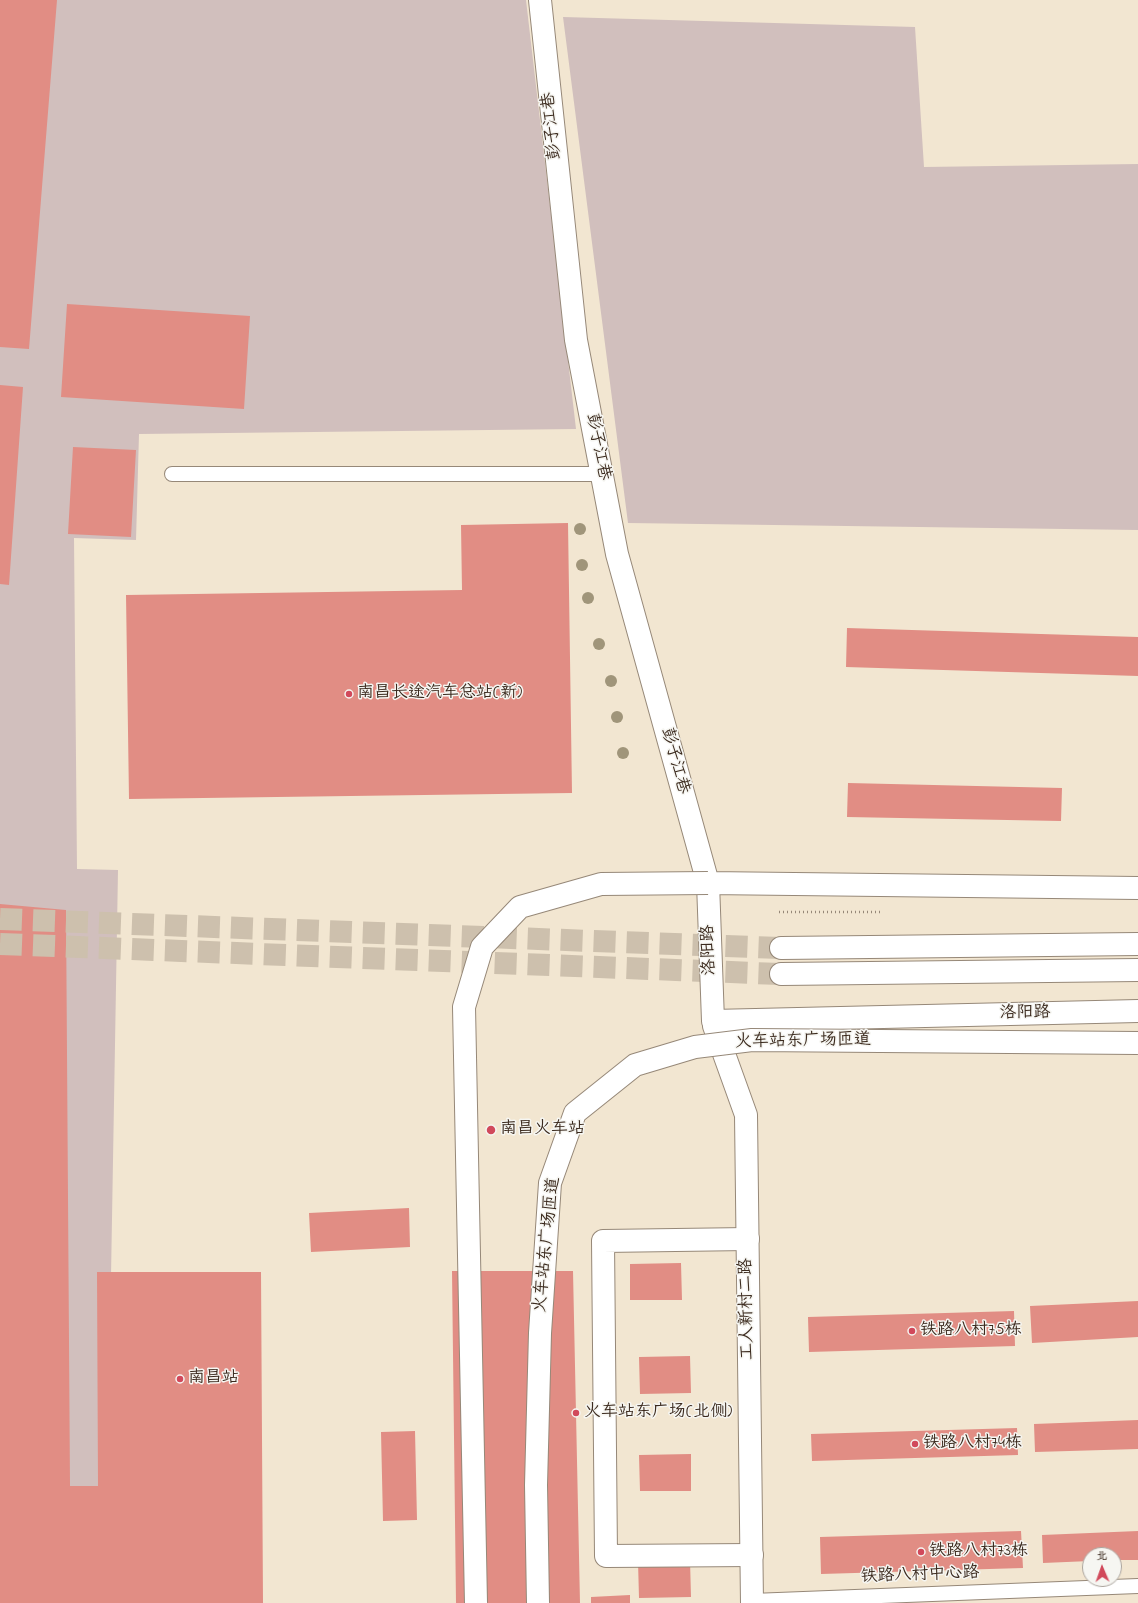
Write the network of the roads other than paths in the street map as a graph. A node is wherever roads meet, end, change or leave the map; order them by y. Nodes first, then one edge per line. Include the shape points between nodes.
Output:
1 (540, 0) edge
2 (172, 474) dead end
3 (602, 474) junction
4 (708, 883) junction
5 (1138, 888) edge
6 (1138, 944) edge
7 (781, 948) tunnel mouth
8 (1138, 970) edge
9 (782, 974) tunnel mouth
10 (1138, 1011) edge
11 (712, 1021) junction
12 (1138, 1043) edge
13 (748, 1239) junction
14 (752, 1555) junction
15 (1138, 1586) edge
16 (752, 1602) edge
17 (476, 1603) edge
18 (538, 1603) edge

1 - 3 main road, 彭子江巷 via 576,340
2 - 3 lane
3 - 4 main road, 彭子江巷 via 617,554
4 - 5 main road
4 - 11 main road, 洛阳路
4 - 17 main road, bridge via 601,884 520,907 482,947 464,1007
6 - 7 main road
8 - 9 main road
10 - 11 main road, 洛阳路
11 - 13 main road, 工人新村二路 via 746,1115
12 - 18 main road, 火车站东广场匝道, bridge via 752,1040 695,1047 635,1065 575,1113 550,1183 540,1333 536,1485
13 - 14 main road, 工人新村二路
13 - 14 main road via 603,1240 606,1556
14 - 16 main road, 工人新村二路
15 - 16 lane, 铁路八村中心路

